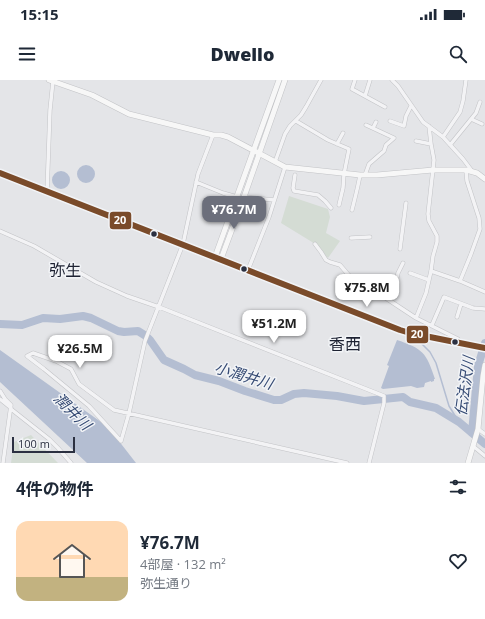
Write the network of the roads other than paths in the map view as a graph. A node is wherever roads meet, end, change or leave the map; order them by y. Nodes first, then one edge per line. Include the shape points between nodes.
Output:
1 (52, 80) edge
2 (279, 80) edge
3 (285, 80) edge
4 (321, 80) edge
5 (354, 80) edge
6 (370, 80) edge
7 (392, 80) edge
8 (466, 80) edge
9 (365, 96) junction
10 (480, 102) dead end
11 (411, 106) junction
12 (385, 107) dead end
13 (471, 119) junction
14 (390, 120) dead end
15 (296, 121) junction
16 (376, 122) dead end
17 (482, 124) dead end
18 (366, 125) dead end
19 (429, 126) junction
20 (373, 128) junction
21 (343, 133) dead end
22 (213, 135) junction
23 (443, 137) junction
24 (416, 141) dead end
25 (337, 144) junction
26 (431, 144) junction
27 (450, 145) junction
28 (254, 151) junction
29 (259, 154) junction
30 (275, 162) junction
31 (285, 167) junction
32 (433, 170) junction
33 (469, 170) junction
34 (296, 171) junction
35 (0, 173) edge
36 (344, 174) junction
37 (362, 175) junction
38 (485, 179) edge
39 (196, 182) junction
40 (47, 192) junction
41 (237, 197) junction
42 (244, 197) junction
43 (274, 200) junction
44 (406, 203) dead end
45 (339, 205) dead end
46 (331, 208) dead end
47 (352, 210) dead end
48 (0, 230) edge
49 (370, 237) dead end
50 (351, 238) dead end
51 (183, 244) junction
52 (315, 244) dead end
53 (400, 249) dead end
54 (218, 258) junction
55 (404, 263) dead end
56 (248, 270) junction
57 (431, 271) junction
58 (410, 273) dead end
59 (429, 280) junction
60 (460, 281) junction
61 (485, 292) edge
62 (389, 300) junction
63 (461, 304) junction
64 (159, 307) junction
65 (485, 309) edge
66 (457, 316) dead end
67 (416, 318) junction
68 (432, 325) junction
69 (459, 342) junction
70 (485, 348) edge
71 (485, 365) edge
72 (0, 391) edge
73 (0, 399) edge
74 (483, 408) edge
75 (11, 409) junction
76 (129, 413) junction
77 (478, 430) junction
78 (485, 434) edge
79 (5, 443) junction
80 (0, 444) edge
81 (473, 446) junction
82 (485, 456) edge
83 (3, 463) edge
84 (71, 463) edge
85 (347, 463) edge
86 (369, 463) edge
87 (468, 463) edge

1 - 22 street via 92,95 130,114
1 - 40 street
2 - 28 street
3 - 29 street
4 - 15 street
5 - 9 street via 352,89
6 - 9 street
7 - 11 street
8 - 23 street via 460,112
9 - 12 street
10 - 13 street
11 - 14 street via 404,126
11 - 19 street
13 - 17 street
13 - 27 street
15 - 25 street
15 - 30 street via 283,137
16 - 20 street
18 - 20 street
19 - 23 street
19 - 26 street
20 - 37 street via 394,138
21 - 25 street
22 - 28 street via 228,137
22 - 39 street
23 - 27 street
24 - 26 street
25 - 36 street via 349,149
26 - 32 street
27 - 33 street
28 - 29 street
28 - 41 street
29 - 30 street
29 - 42 street
30 - 31 street
31 - 34 street
31 - 43 street
32 - 33 street
32 - 37 street
32 - 57 street via 428,214 437,242
33 - 38 street
33 - 60 street via 467,181 480,229
34 - 36 street
34 - 46 street via 294,191 318,195
35 - 40 street
36 - 37 street
36 - 45 street
37 - 47 street
39 - 41 street
39 - 51 street
40 - 51 street
41 - 54 street
42 - 43 street
42 - 54 street
43 - 56 street
44 - 53 street
48 - 64 street via 34,246 96,282
49 - 50 street
51 - 54 street
51 - 64 street
52 - 62 street via 326,260 340,266 352,278
54 - 56 street
55 - 62 street
56 - 69 street via 400,330
57 - 59 street
57 - 60 street
58 - 59 street
59 - 67 street
60 - 61 street
62 - 67 street
63 - 65 street
63 - 66 street
63 - 68 street via 444,297
64 - 76 street via 145,341
64 - 86 street via 384,396
67 - 68 street
68 - 69 street
69 - 70 street
71 - 74 street
72 - 75 street via 11,405
73 - 75 street
74 - 77 street
75 - 79 street
75 - 84 street via 49,439
76 - 76 street via 114,410 79,384 71,369 61,363 33,353 27,356 89,406 121,441
76 - 85 street
77 - 78 street
77 - 81 street
79 - 80 street
79 - 83 street
81 - 82 street
81 - 87 street

